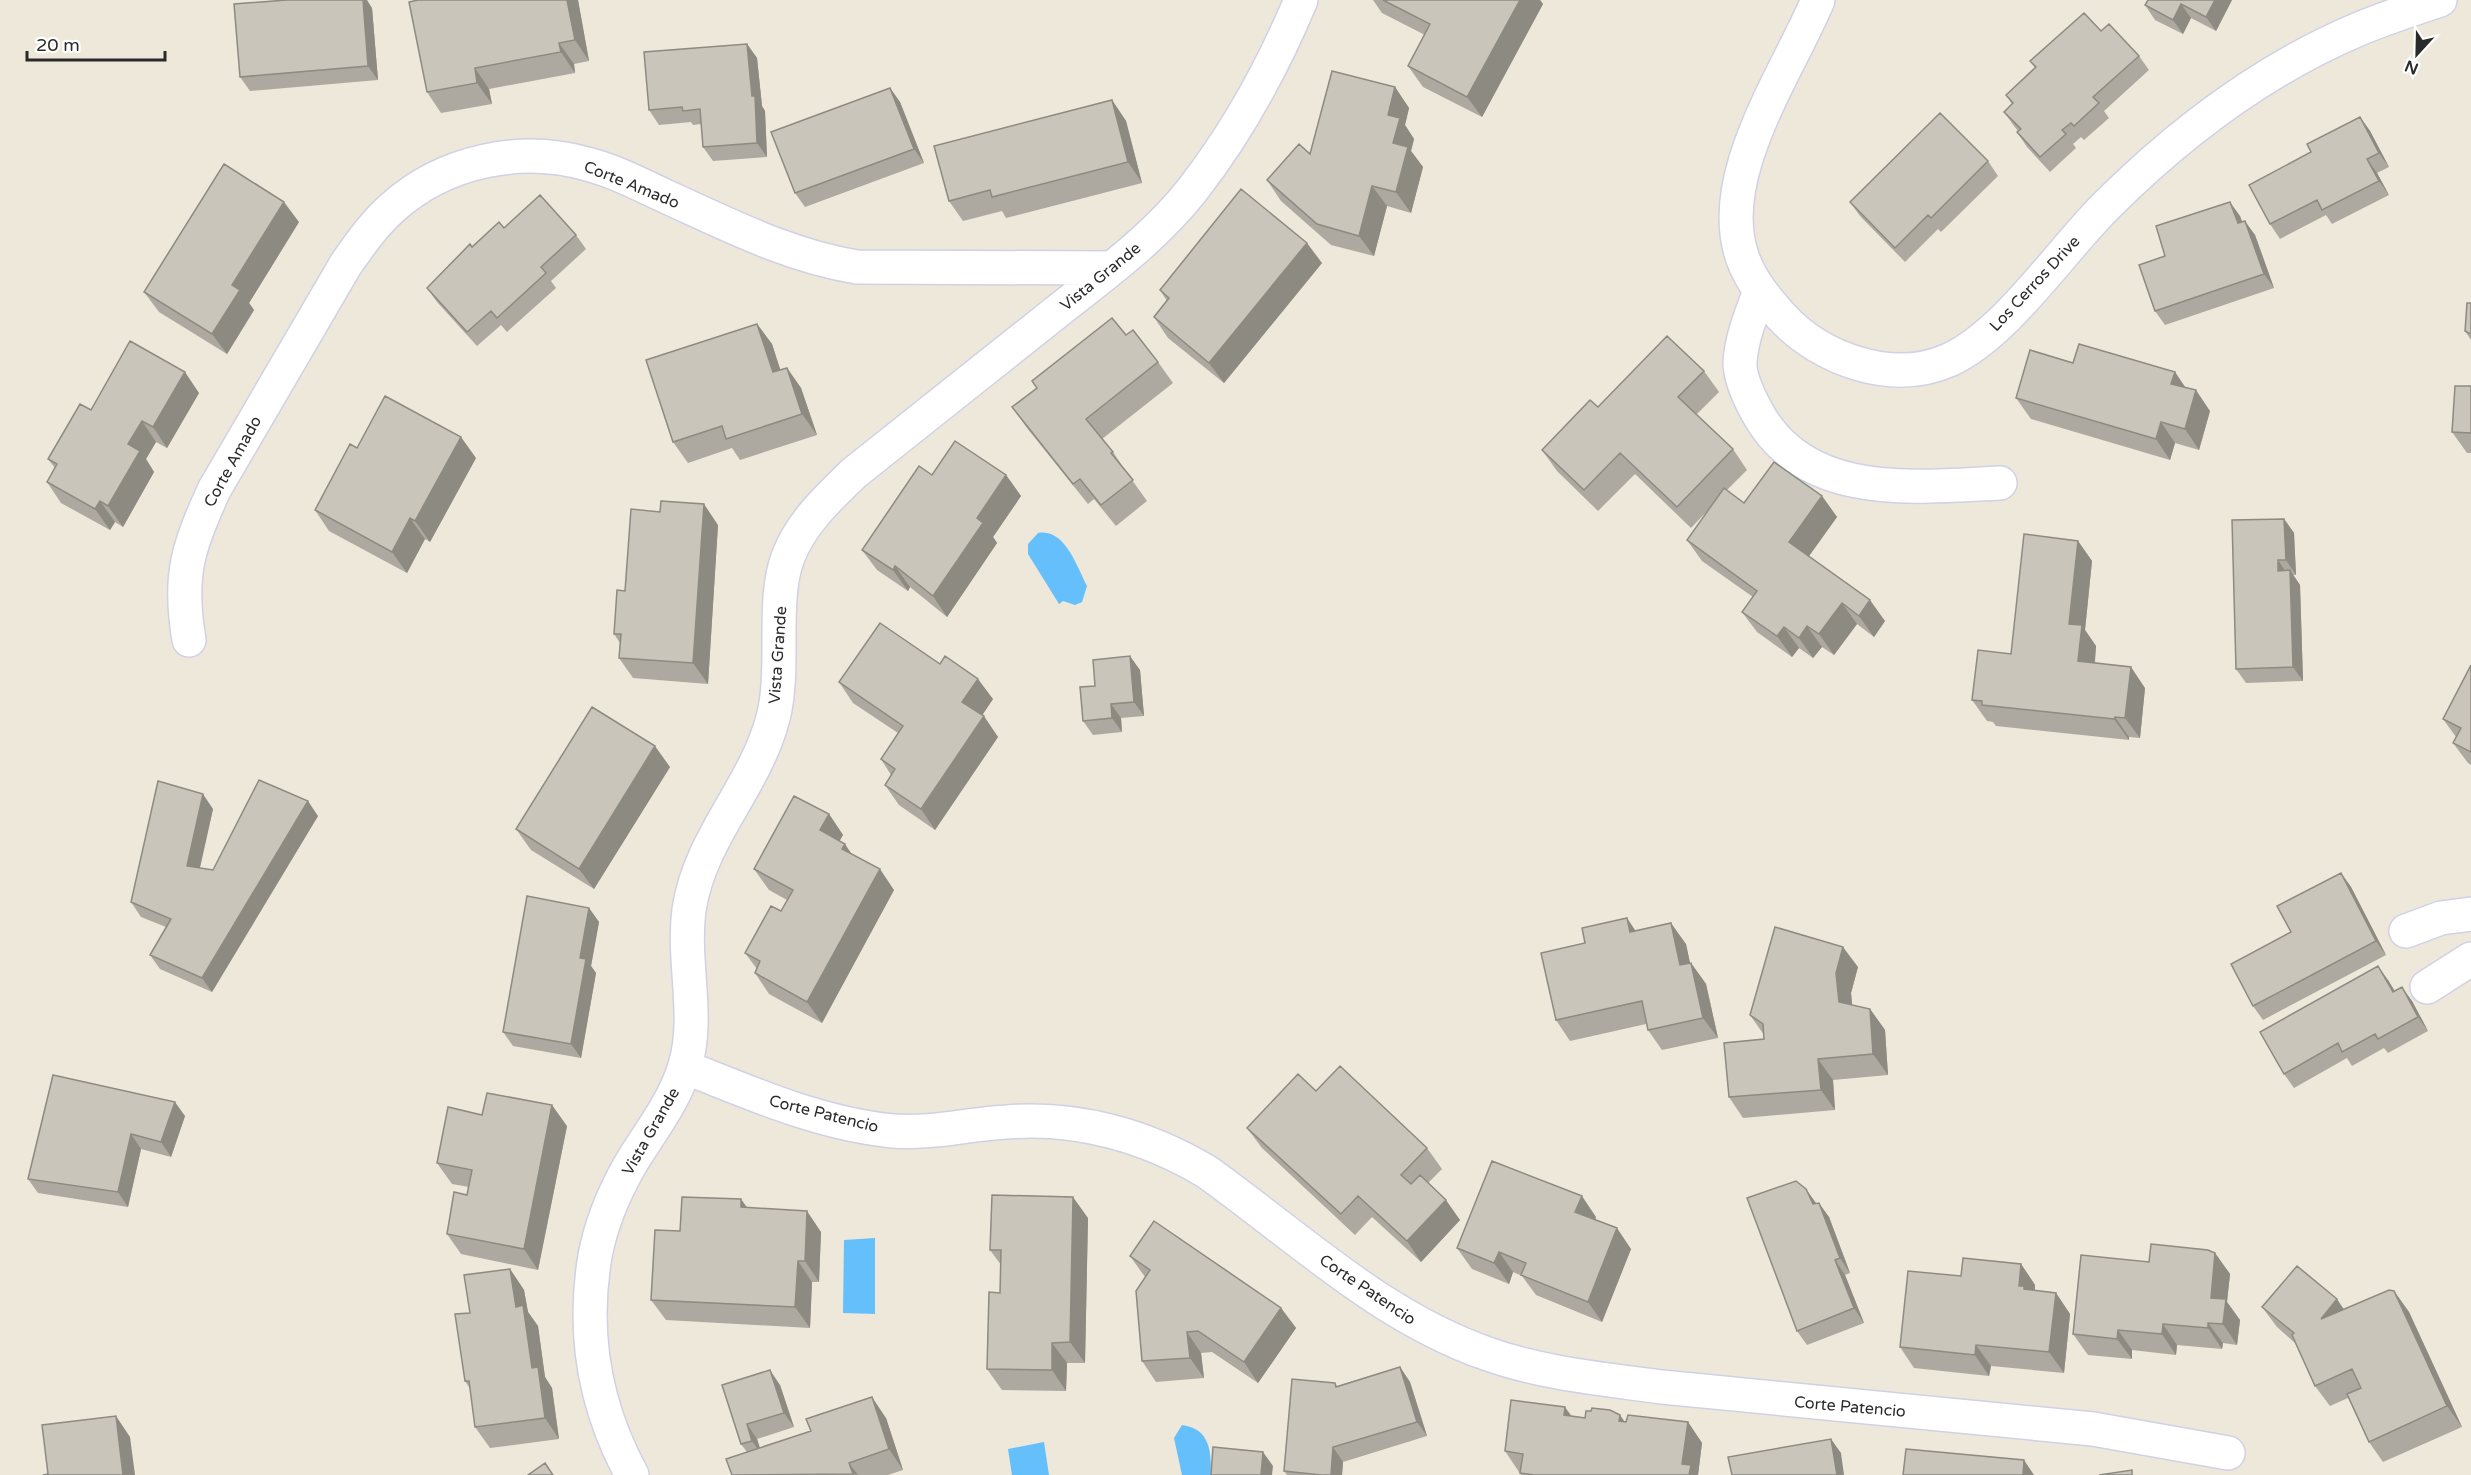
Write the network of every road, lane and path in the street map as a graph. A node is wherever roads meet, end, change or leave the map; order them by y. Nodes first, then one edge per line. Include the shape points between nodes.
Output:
1 (1301, 0) edge
2 (1818, 0) edge
3 (2440, 0) edge
4 (1112, 268) junction
5 (1760, 291) junction
6 (2000, 483) dead end
7 (189, 640) dead end
8 (2471, 914) edge
9 (2406, 931) dead end
10 (2471, 959) edge
11 (2427, 987) dead end
12 (685, 1067) junction
13 (2228, 1453) dead end
14 (632, 1475) edge

1 - 4 street, Vista Grande via 1258,91 1198,182 1164,221
2 - 5 street, Los Cerros Drive via 1754,135 1737,189 1738,243
3 - 5 street, Los Cerros Drive via 2320,48 2246,92 2191,132 2106,206 2006,315 1949,360 1899,371 1837,356 1797,331
4 - 7 street, Corte Amado via 857,267 826,262 757,238 587,164 529,156 491,159 458,168 425,183 392,207 368,233 214,490 185,566 183,603
4 - 12 street, Vista Grande via 854,473 825,500 802,530 788,558 782,584 781,650 773,718 743,790 705,853 695,882 689,911 692,1000
5 - 6 street via 1740,363 1750,400 1760,418 1798,460 1827,475 1849,480 1902,485
8 - 9 street via 2441,918
10 - 11 street
12 - 13 street, Corte Patencio via 779,1104 866,1126 919,1131 1008,1121 1063,1122 1147,1143 1207,1172 1388,1306 1454,1340 1521,1364 1662,1387 2116,1432
12 - 14 street, Vista Grande via 667,1106 615,1194 596,1256 590,1326 597,1390 605,1420

